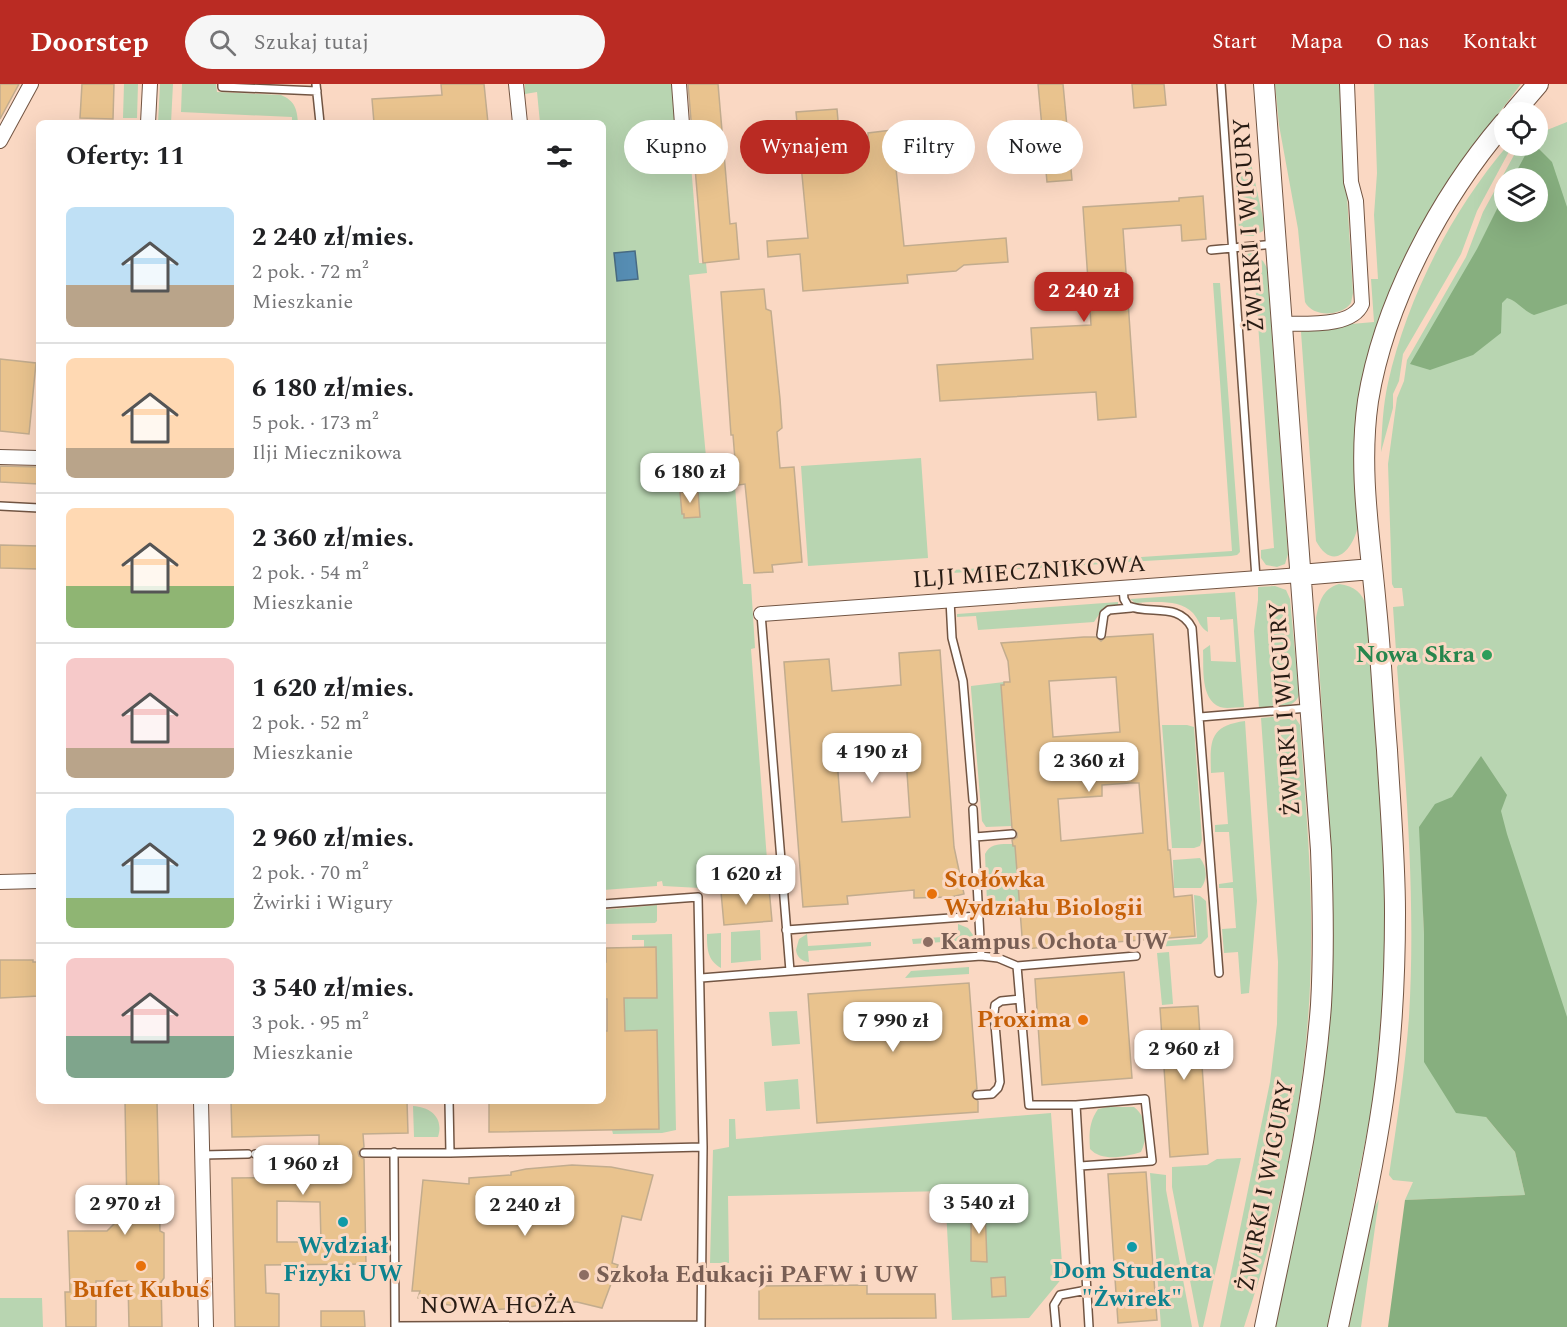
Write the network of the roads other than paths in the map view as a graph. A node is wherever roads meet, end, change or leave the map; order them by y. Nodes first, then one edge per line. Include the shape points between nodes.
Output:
1 (31, 84) edge
2 (150, 84) edge
3 (222, 84) edge
4 (516, 84) edge
5 (679, 84) edge
6 (1221, 84) edge
7 (1264, 84) edge
8 (1347, 84) edge
9 (1539, 84) edge
10 (270, 87) edge
11 (316, 87) edge
12 (1523, 102) edge
13 (148, 120) edge
14 (320, 120) edge
15 (520, 120) edge
16 (682, 120) edge
17 (1494, 136) edge
18 (0, 141) edge
19 (1276, 244) junction
20 (1233, 248) junction
21 (1211, 250) dead end
22 (1282, 324) junction
23 (0, 457) edge
24 (36, 458) edge
25 (0, 506) edge
26 (36, 508) edge
27 (1372, 569) junction
28 (1300, 575) junction
29 (1256, 578) junction
30 (1123, 588) junction
31 (950, 600) junction
32 (1131, 608) junction
33 (761, 614) joint
34 (1101, 635) dead end
35 (1311, 708) junction
36 (1200, 717) junction
37 (1012, 834) dead end
38 (975, 837) junction
39 (36, 881) edge
40 (0, 882) edge
41 (606, 904) edge
42 (978, 916) junction
43 (786, 930) junction
44 (981, 956) junction
45 (1136, 956) dead end
46 (1017, 966) junction
47 (790, 971) junction
48 (1219, 973) dead end
49 (701, 978) junction
50 (1020, 999) junction
51 (977, 1095) dead end
52 (201, 1104) edge
53 (449, 1104) edge
54 (1076, 1105) junction
55 (703, 1147) junction
56 (394, 1152) junction
57 (319, 1153) dead end
58 (364, 1153) dead end
59 (450, 1153) junction
60 (202, 1155) junction
61 (1080, 1166) junction
62 (1087, 1290) junction
63 (701, 1326) edge
64 (206, 1327) edge
65 (1056, 1327) edge
66 (1089, 1327) edge
67 (1264, 1327) edge
68 (1338, 1327) edge

1 - 18 street
2 - 13 street
3 - 10 lane
4 - 15 street
5 - 16 street
6 - 20 lane
7 - 19 main road, ŻWIRKI I WIGURY
8 - 22 street via 1362,304 1356,314 1344,320
9 - 12 main road
10 - 11 lane
11 - 14 lane
17 - 27 main road via 1430,233 1379,352 1368,403 1364,451
19 - 20 lane
19 - 22 main road, ŻWIRKI I WIGURY
20 - 21 lane
20 - 29 lane
22 - 28 main road, ŻWIRKI I WIGURY
23 - 24 street
25 - 26 lane
27 - 28 main road
27 - 68 main road via 1393,842 1394,979 1380,1119
28 - 29 street, ILJI MIECZNIKOWA
28 - 35 main road, ŻWIRKI I WIGURY
29 - 30 street, ILJI MIECZNIKOWA
30 - 31 street, ILJI MIECZNIKOWA
30 - 32 lane via 1125,603
31 - 33 street, ILJI MIECZNIKOWA
31 - 38 lane via 952,638 963,681
32 - 34 lane via 1104,614
32 - 36 lane via 1172,611 1189,621 1194,637
33 - 43 lane
35 - 36 lane
35 - 67 main road, ŻWIRKI I WIGURY via 1322,882 1321,1005 1305,1132
36 - 48 lane
37 - 38 lane
38 - 42 lane
39 - 40 street
41 - 49 lane via 698,897
42 - 43 lane
42 - 44 lane
43 - 47 lane
44 - 46 lane
44 - 47 lane
45 - 46 lane
46 - 50 lane
47 - 49 lane
49 - 55 lane
50 - 51 lane via 995,1005 1000,1082 992,1094
50 - 54 lane via 1029,1104
52 - 60 street
53 - 59 lane
54 - 61 lane
54 - 61 lane via 1145,1098 1152,1161
55 - 59 lane
55 - 63 lane
56 - 58 lane
56 - 59 lane
56 - 63 lane, NOWA HOŻA via 395,1326
57 - 60 lane
60 - 64 street
61 - 62 lane
62 - 65 lane via 1060,1295 1054,1305
62 - 66 lane

